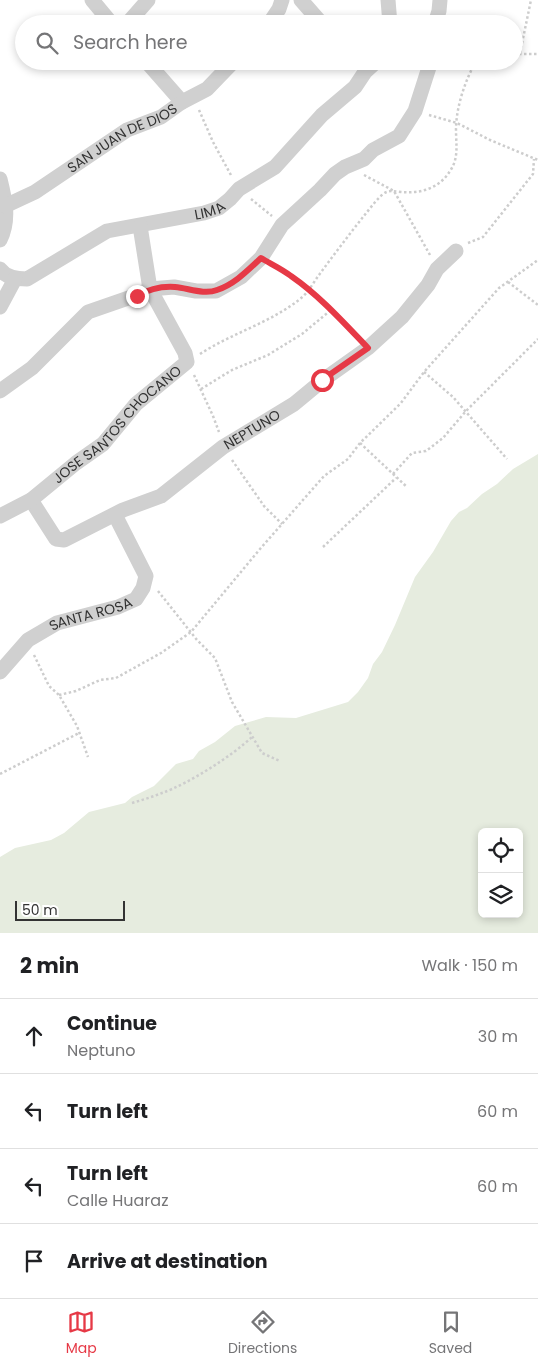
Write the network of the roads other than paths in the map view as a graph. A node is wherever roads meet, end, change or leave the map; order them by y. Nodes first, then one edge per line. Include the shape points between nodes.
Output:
1 (92, 0) edge
2 (148, 0) edge
3 (282, 0) edge
4 (302, 0) edge
5 (388, 0) edge
6 (440, 0) edge
7 (104, 15) edge
8 (135, 15) edge
9 (275, 15) edge
10 (314, 15) edge
11 (389, 15) edge
12 (438, 15) edge
13 (154, 70) edge
14 (225, 70) edge
15 (359, 70) edge
16 (428, 70) edge
17 (182, 102) junction
18 (0, 179) edge
19 (5, 206) junction
20 (140, 226) junction
21 (0, 240) edge
22 (456, 251) road end
23 (0, 269) edge
24 (15, 279) junction
25 (150, 288) junction
26 (0, 307) edge
27 (0, 391) edge
28 (31, 500) junction
29 (115, 515) junction
30 (0, 516) edge
31 (0, 672) edge

1 - 7 street
2 - 8 street
3 - 9 street
4 - 10 street
5 - 11 street
6 - 12 street
13 - 17 street
14 - 17 street, SAN JUAN DE DIOS via 206,89
15 - 20 street, LIMA via 355,87 322,115 275,167 238,189 219,208
16 - 25 street via 415,111 399,136 335,174 282,224 261,258 241,277 216,291
17 - 19 street, SAN JUAN DE DIOS via 161,117 127,130 35,192
18 - 19 street
19 - 21 street via 5,230
20 - 24 street, LIMA via 107,231 36,275
20 - 25 street, JOSE SANTOS CHOCANO
22 - 29 street, NEPTUNO via 437,269 402,317 368,348 294,404 223,447 161,496
23 - 24 street
24 - 26 street
25 - 27 street via 137,296 88,312 32,368
25 - 28 street, JOSE SANTOS CHOCANO via 187,362 136,404 103,444
28 - 29 street, NEPTUNO via 56,540 64,540
28 - 30 street, JOSE SANTOS CHOCANO
29 - 31 street, SANTA ROSA via 146,576 136,599 57,624 28,640

